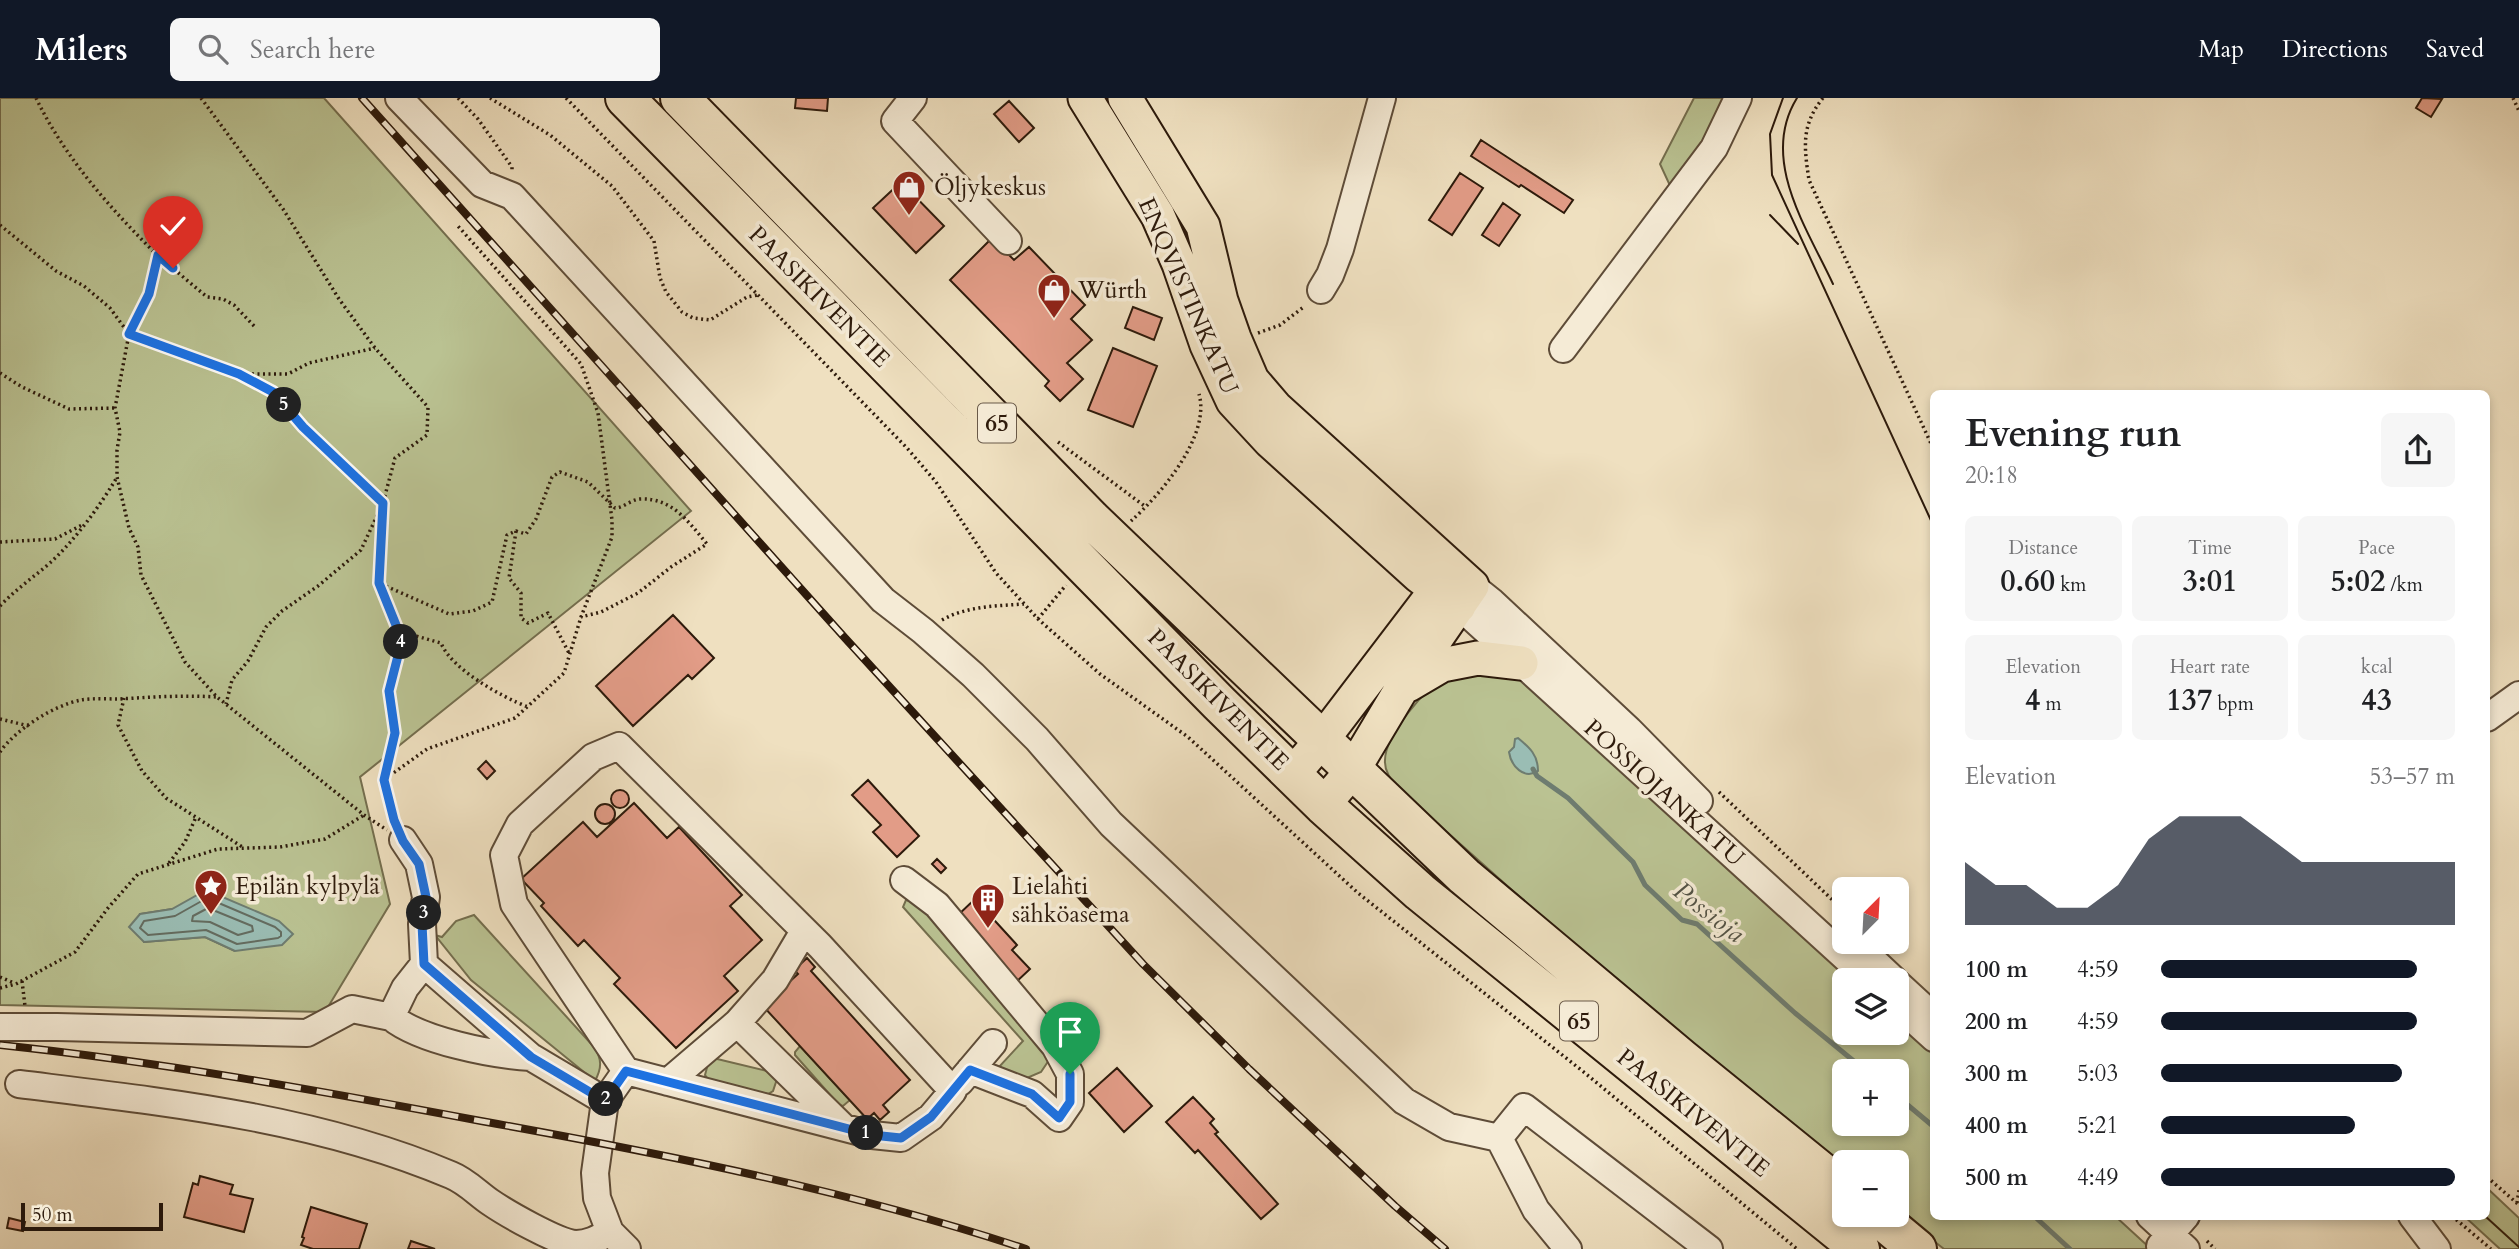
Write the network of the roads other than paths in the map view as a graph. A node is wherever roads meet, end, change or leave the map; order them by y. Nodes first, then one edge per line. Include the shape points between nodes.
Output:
1 (399, 98) edge
2 (625, 98) edge
3 (680, 98) edge
4 (913, 98) edge
5 (1084, 98) edge
6 (1125, 98) edge
7 (1382, 98) edge
8 (1738, 98) edge
9 (1008, 241) dead end
10 (1321, 290) road end
11 (1563, 349) dead end
12 (1455, 588) junction
13 (1521, 663) junction
14 (1402, 688) junction
15 (2519, 695) edge
16 (2490, 716) edge
17 (1322, 740) junction
18 (1353, 770) junction
19 (1292, 775) junction
20 (1323, 805) junction
21 (403, 841) road end
22 (904, 880) dead end
23 (1832, 924) edge
24 (804, 931) junction
25 (1865, 954) edge
26 (424, 964) junction
27 (1857, 968) edge
28 (1881, 968) edge
29 (1909, 994) edge
30 (1930, 1013) edge
31 (1909, 1015) edge
32 (391, 1017) junction
33 (737, 1023) junction
34 (0, 1027) edge
35 (1930, 1034) edge
36 (993, 1043) dead end
37 (531, 1057) junction
38 (970, 1070) junction
39 (626, 1071) junction
40 (668, 1082) junction
41 (19, 1084) dead end
42 (953, 1091) junction
43 (605, 1101) junction
44 (843, 1127) junction
45 (1499, 1138) junction
46 (1832, 1180) edge
47 (2136, 1220) edge
48 (2154, 1220) edge
49 (2415, 1220) edge
50 (1891, 1227) edge
51 (2173, 1239) edge
52 (618, 1240) edge
53 (1568, 1249) edge
54 (1709, 1249) edge
55 (1860, 1249) edge
56 (1917, 1249) edge
57 (2437, 1249) edge

1 - 45 street via 482,184 512,196 883,600 973,675 1111,824 1404,1101 1449,1127
2 - 19 highway, PAASIKIVENTIE / 65
3 - 17 highway, PAASIKIVENTIE / 65 via 1091,519
4 - 9 street via 895,121
5 - 12 main road, ENQVISTINKATU via 1158,216 1233,401 1383,544
6 - 12 main road, ENQVISTINKATU via 1203,226 1221,301 1252,380
7 - 10 street via 1340,249
8 - 11 street via 1714,148
12 - 13 street, POSSIOJANKATU
12 - 14 main road
12 - 17 main road
12 - 23 street, POSSIOJANKATU via 1492,602
13 - 14 main road via 1478,658 1441,665
13 - 27 street, POSSIOJANKATU
14 - 18 main road
15 - 16 street
17 - 18 highway, PAASIKIVENTIE / 65
17 - 19 main road
18 - 20 main road
18 - 46 highway, PAASIKIVENTIE / 65 via 1464,876
19 - 20 highway, PAASIKIVENTIE / 65
20 - 55 highway, PAASIKIVENTIE / 65 via 1420,892
21 - 26 street via 419,864 426,897
22 - 38 street via 937,905 1055,1046 1070,1074 1070,1102 1059,1118 1032,1094
24 - 33 street via 775,980
24 - 39 street via 619,746 593,757 520,824 504,855 514,904
24 - 42 street
25 - 28 street
26 - 32 street
26 - 37 street
29 - 30 street
31 - 35 street
32 - 34 street via 352,1009 307,1033
32 - 37 street via 430,1036 500,1055
33 - 40 street
33 - 44 street
36 - 38 street
37 - 43 street
38 - 42 street
39 - 40 street
39 - 43 street
40 - 44 street
41 - 52 street via 172,1103 319,1130 460,1179 491,1203 556,1238 574,1244
42 - 44 street via 931,1117 901,1138
43 - 52 street via 595,1174 597,1198
45 - 53 street via 1536,1210
45 - 54 street via 1524,1107
47 - 51 street
48 - 51 street
49 - 57 street
50 - 56 highway

